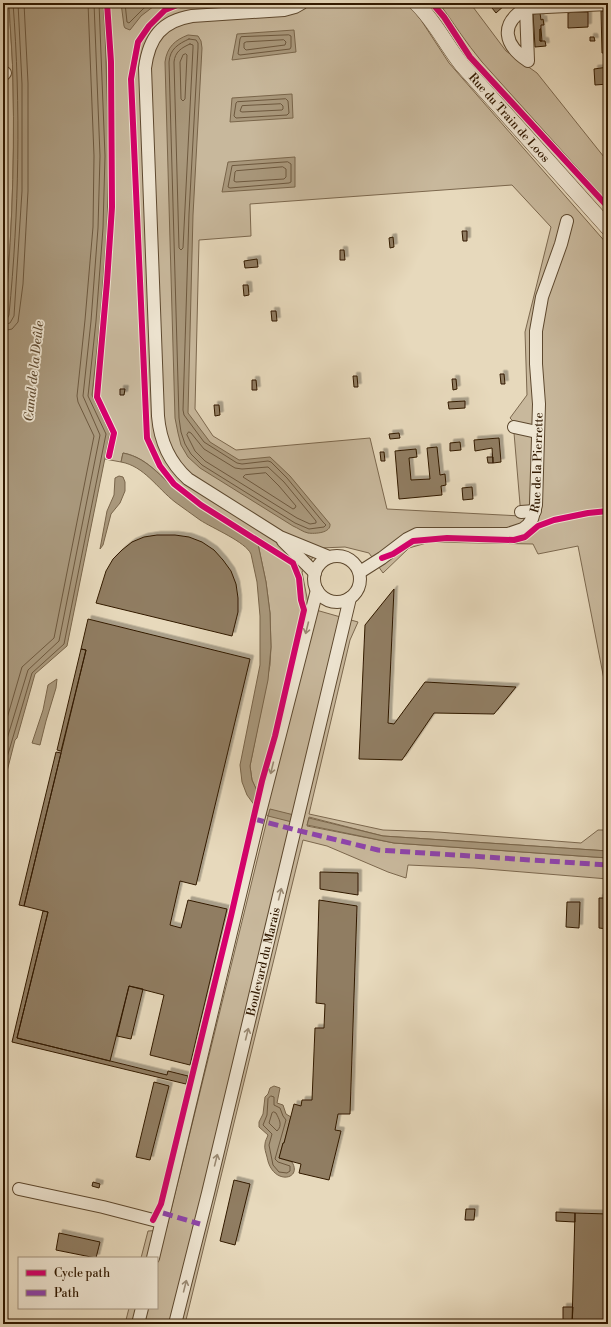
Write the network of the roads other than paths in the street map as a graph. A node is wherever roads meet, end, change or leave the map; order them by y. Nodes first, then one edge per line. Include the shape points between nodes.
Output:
1 (302, 3) edge
2 (416, 3) edge
3 (608, 4) edge
4 (526, 5) edge
5 (567, 221) dead end
6 (608, 228) edge
7 (514, 427) dead end
8 (538, 432) junction
9 (535, 511) junction
10 (521, 512) dead end
11 (280, 537) junction
12 (328, 557) junction
13 (360, 572) junction
14 (314, 573) junction
15 (317, 590) junction
16 (350, 598) junction
17 (19, 1189) dead end
18 (161, 1222) junction
19 (153, 1257) edge
20 (142, 1309) edge
21 (138, 1324) edge
22 (175, 1324) edge

1 - 11 street via 284,10 192,16 175,20 155,36 145,68 158,416 162,441 173,462 188,479
2 - 6 street, Rue du Train de Loos via 432,21 462,65
3 - 4 street
5 - 8 street, Rue de la Pierrette via 542,297 536,331
7 - 8 street
8 - 9 street, Rue de la Pierrette
9 - 10 street
9 - 13 street, Rue de la Pierrette via 528,525 508,534 417,534
11 - 12 street
11 - 14 street
12 - 13 street via 336,555 351,559
12 - 14 street via 322,560
13 - 16 street via 360,587
14 - 15 street
15 - 16 street via 328,600 336,602
15 -> 18 street
22 -> 16 street, Boulevard du Marais
17 - 18 street
18 - 19 street
20 - 21 street

